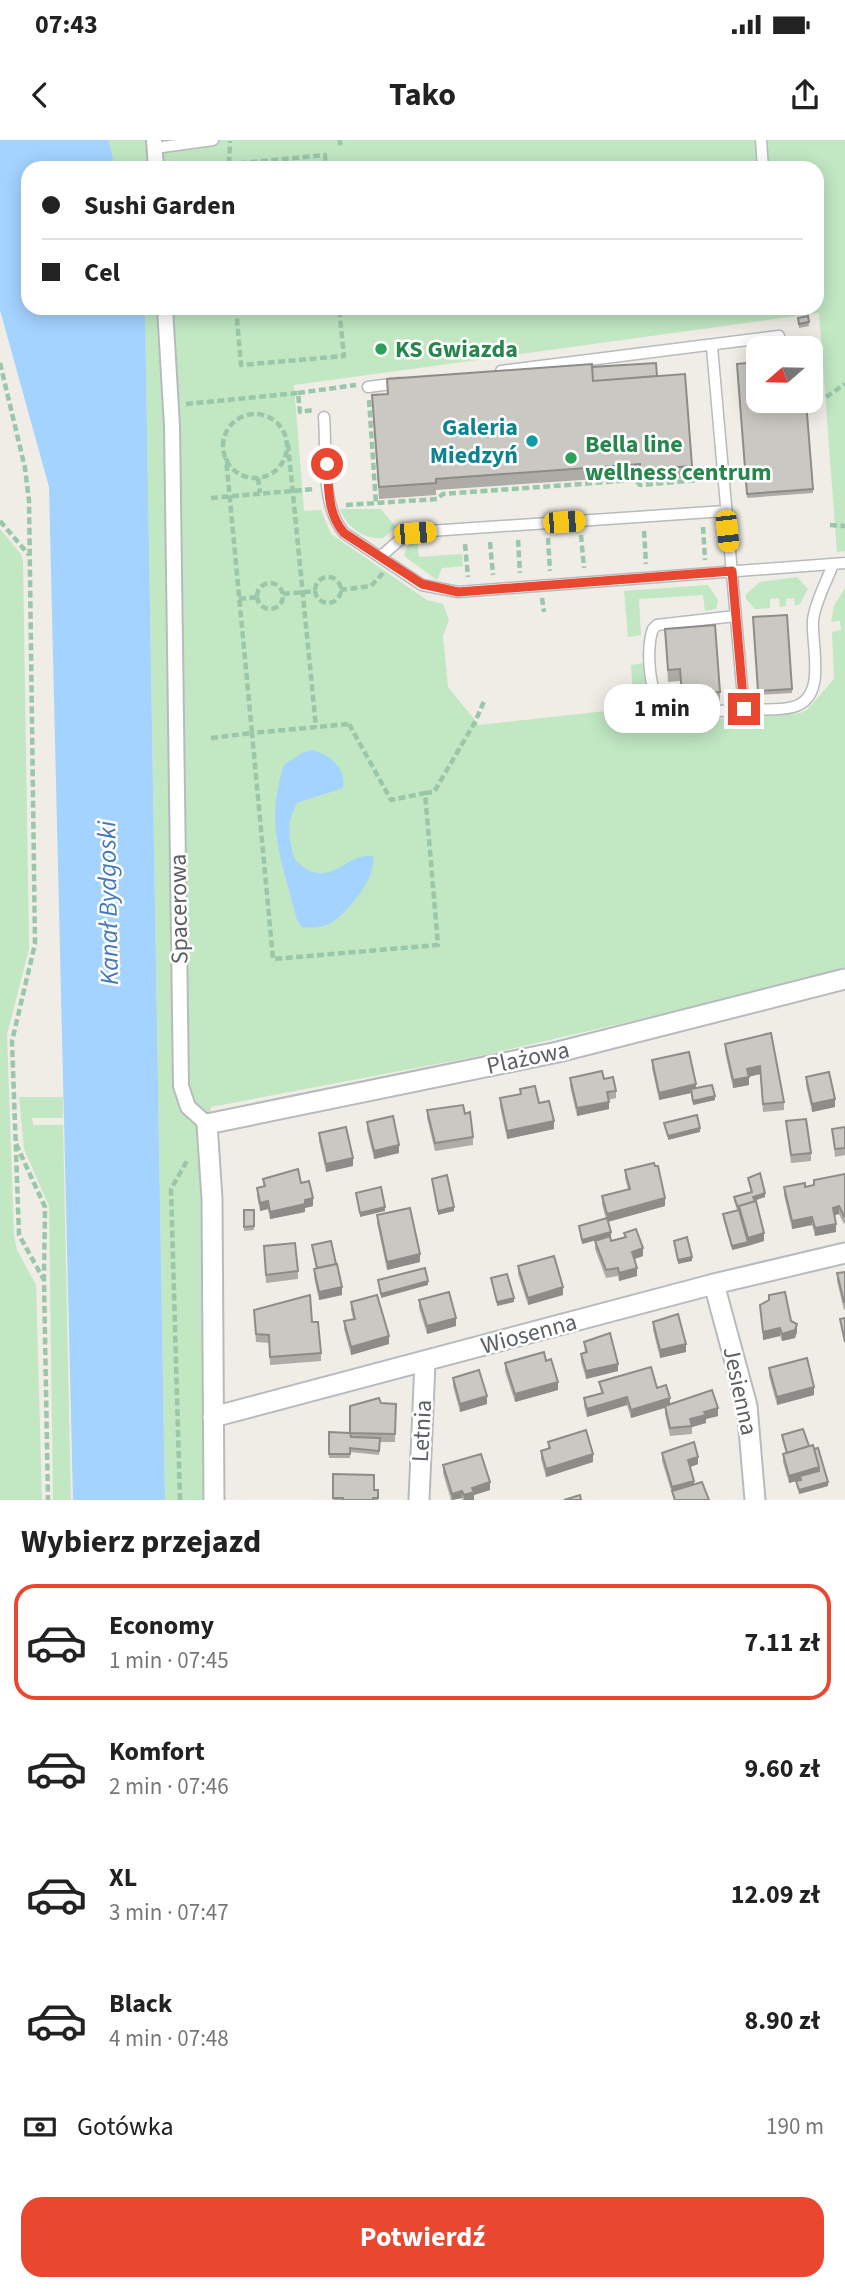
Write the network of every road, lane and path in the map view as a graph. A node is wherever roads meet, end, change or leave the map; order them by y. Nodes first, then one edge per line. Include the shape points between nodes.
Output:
1 (213, 140) edge
2 (230, 140) edge
3 (761, 140) edge
4 (155, 144) edge
5 (229, 161) edge
6 (261, 161) edge
7 (325, 161) edge
8 (762, 161) edge
9 (165, 315) edge
10 (237, 315) edge
11 (340, 315) edge
12 (746, 341) edge
13 (712, 347) junction
14 (0, 363) edge
15 (491, 372) edge
16 (409, 382) edge
17 (845, 384) edge
18 (368, 387) junction
19 (298, 393) junction
20 (826, 397) dead end
21 (171, 406) junction
22 (324, 417) joint
23 (288, 444) junction
24 (226, 458) junction
25 (258, 478) junction
26 (723, 478) junction
27 (329, 488) junction
28 (292, 490) junction
29 (260, 493) junction
30 (229, 496) junction
31 (211, 498) dead end
32 (376, 504) junction
33 (330, 506) junction
34 (725, 511) junction
35 (701, 512) junction
36 (643, 516) junction
37 (580, 520) junction
38 (0, 521) edge
39 (547, 523) junction
40 (517, 525) junction
41 (830, 525) dead end
42 (845, 526) edge
43 (489, 527) junction
44 (463, 528) junction
45 (29, 555) junction
46 (380, 557) junction
47 (391, 563) junction
48 (845, 563) edge
49 (833, 564) junction
50 (732, 571) junction
51 (706, 573) junction
52 (647, 578) junction
53 (585, 583) junction
54 (551, 586) junction
55 (521, 588) junction
56 (340, 590) junction
57 (494, 590) junction
58 (315, 591) junction
59 (303, 592) junction
60 (469, 592) junction
61 (283, 594) junction
62 (258, 597) junction
63 (239, 599) junction
64 (735, 616) junction
65 (485, 699) dead end
66 (744, 709) junction
67 (316, 727) junction
68 (252, 733) junction
69 (211, 738) dead end
70 (425, 793) junction
71 (845, 979) edge
72 (207, 1124) junction
73 (15, 1141) junction
74 (189, 1157) dead end
75 (845, 1253) edge
76 (44, 1280) junction
77 (714, 1284) junction
78 (425, 1362) junction
79 (213, 1417) junction
80 (48, 1500) edge
81 (180, 1500) edge
82 (214, 1500) edge
83 (419, 1500) edge
84 (755, 1500) edge

1 - 4 lane
2 - 5 path
3 - 8 lane
6 - 7 path via 325,155
9 - 21 street, Spacerowa
10 - 11 path via 241,365 344,356
12 - 13 lane
13 - 15 lane
13 - 26 lane
14 - 45 path via 25,467
16 - 18 lane
17 - 20 path
18 - 19 path via 360,384
18 - 32 path
19 - 21 path
19 - 22 path via 300,412 324,409
21 - 72 street, Spacerowa via 181,1086 188,1107
22 - 27 lane
23 - 24 path via 279,424 260,414 248,414 225,436
23 - 25 path via 283,463
23 - 28 path
24 - 25 path via 239,473
24 - 30 path
25 - 29 path
26 - 32 path via 443,494 437,499
26 - 34 lane
27 - 28 path
27 - 33 lane
28 - 29 path
28 - 59 path
29 - 30 path
30 - 31 path
30 - 63 path
32 - 33 path
33 - 46 lane via 344,533
34 - 35 lane
34 - 50 lane
35 - 36 lane
35 - 51 path
36 - 37 lane
36 - 52 path
37 - 39 lane
37 - 53 path
38 - 45 path
39 - 40 lane
39 - 54 path
40 - 43 lane
40 - 55 path
41 - 42 path
43 - 44 lane
43 - 57 path
44 - 46 lane via 409,534
44 - 60 path
45 - 73 path via 36,934 12,1041
46 - 47 lane
47 - 56 path via 370,586
47 - 60 lane via 422,584
48 - 49 lane
49 - 50 lane
49 - 66 lane via 813,618 816,659 808,699 794,707
50 - 51 lane
50 - 64 lane
51 - 52 lane
52 - 53 lane
53 - 54 lane
54 - 55 lane
55 - 57 lane
56 - 58 path via 338,598 328,603 320,601
56 - 58 path via 335,579 327,578 318,581
57 - 60 lane
58 - 59 path
59 - 61 path
59 - 67 path
61 - 62 path via 269,583 261,587
61 - 62 path via 281,603 271,609 262,606
62 - 63 path
63 - 68 path
64 - 66 lane
64 - 66 lane via 657,625 650,648 653,696 670,715
65 - 70 path via 434,792
67 - 68 path
67 - 70 path via 349,724 391,800
68 - 69 path
68 - 70 path via 273,959 438,945
71 - 72 street, Plażowa via 558,1052
72 - 79 street
73 - 76 path via 45,1207
73 - 76 path via 19,1235
74 - 81 path via 171,1189
75 - 77 street, Wiosenna
76 - 80 path
77 - 78 street, Wiosenna
77 - 84 street, Jesienna via 747,1406
78 - 79 street, Wiosenna
78 - 83 street, Letnia
79 - 82 street

